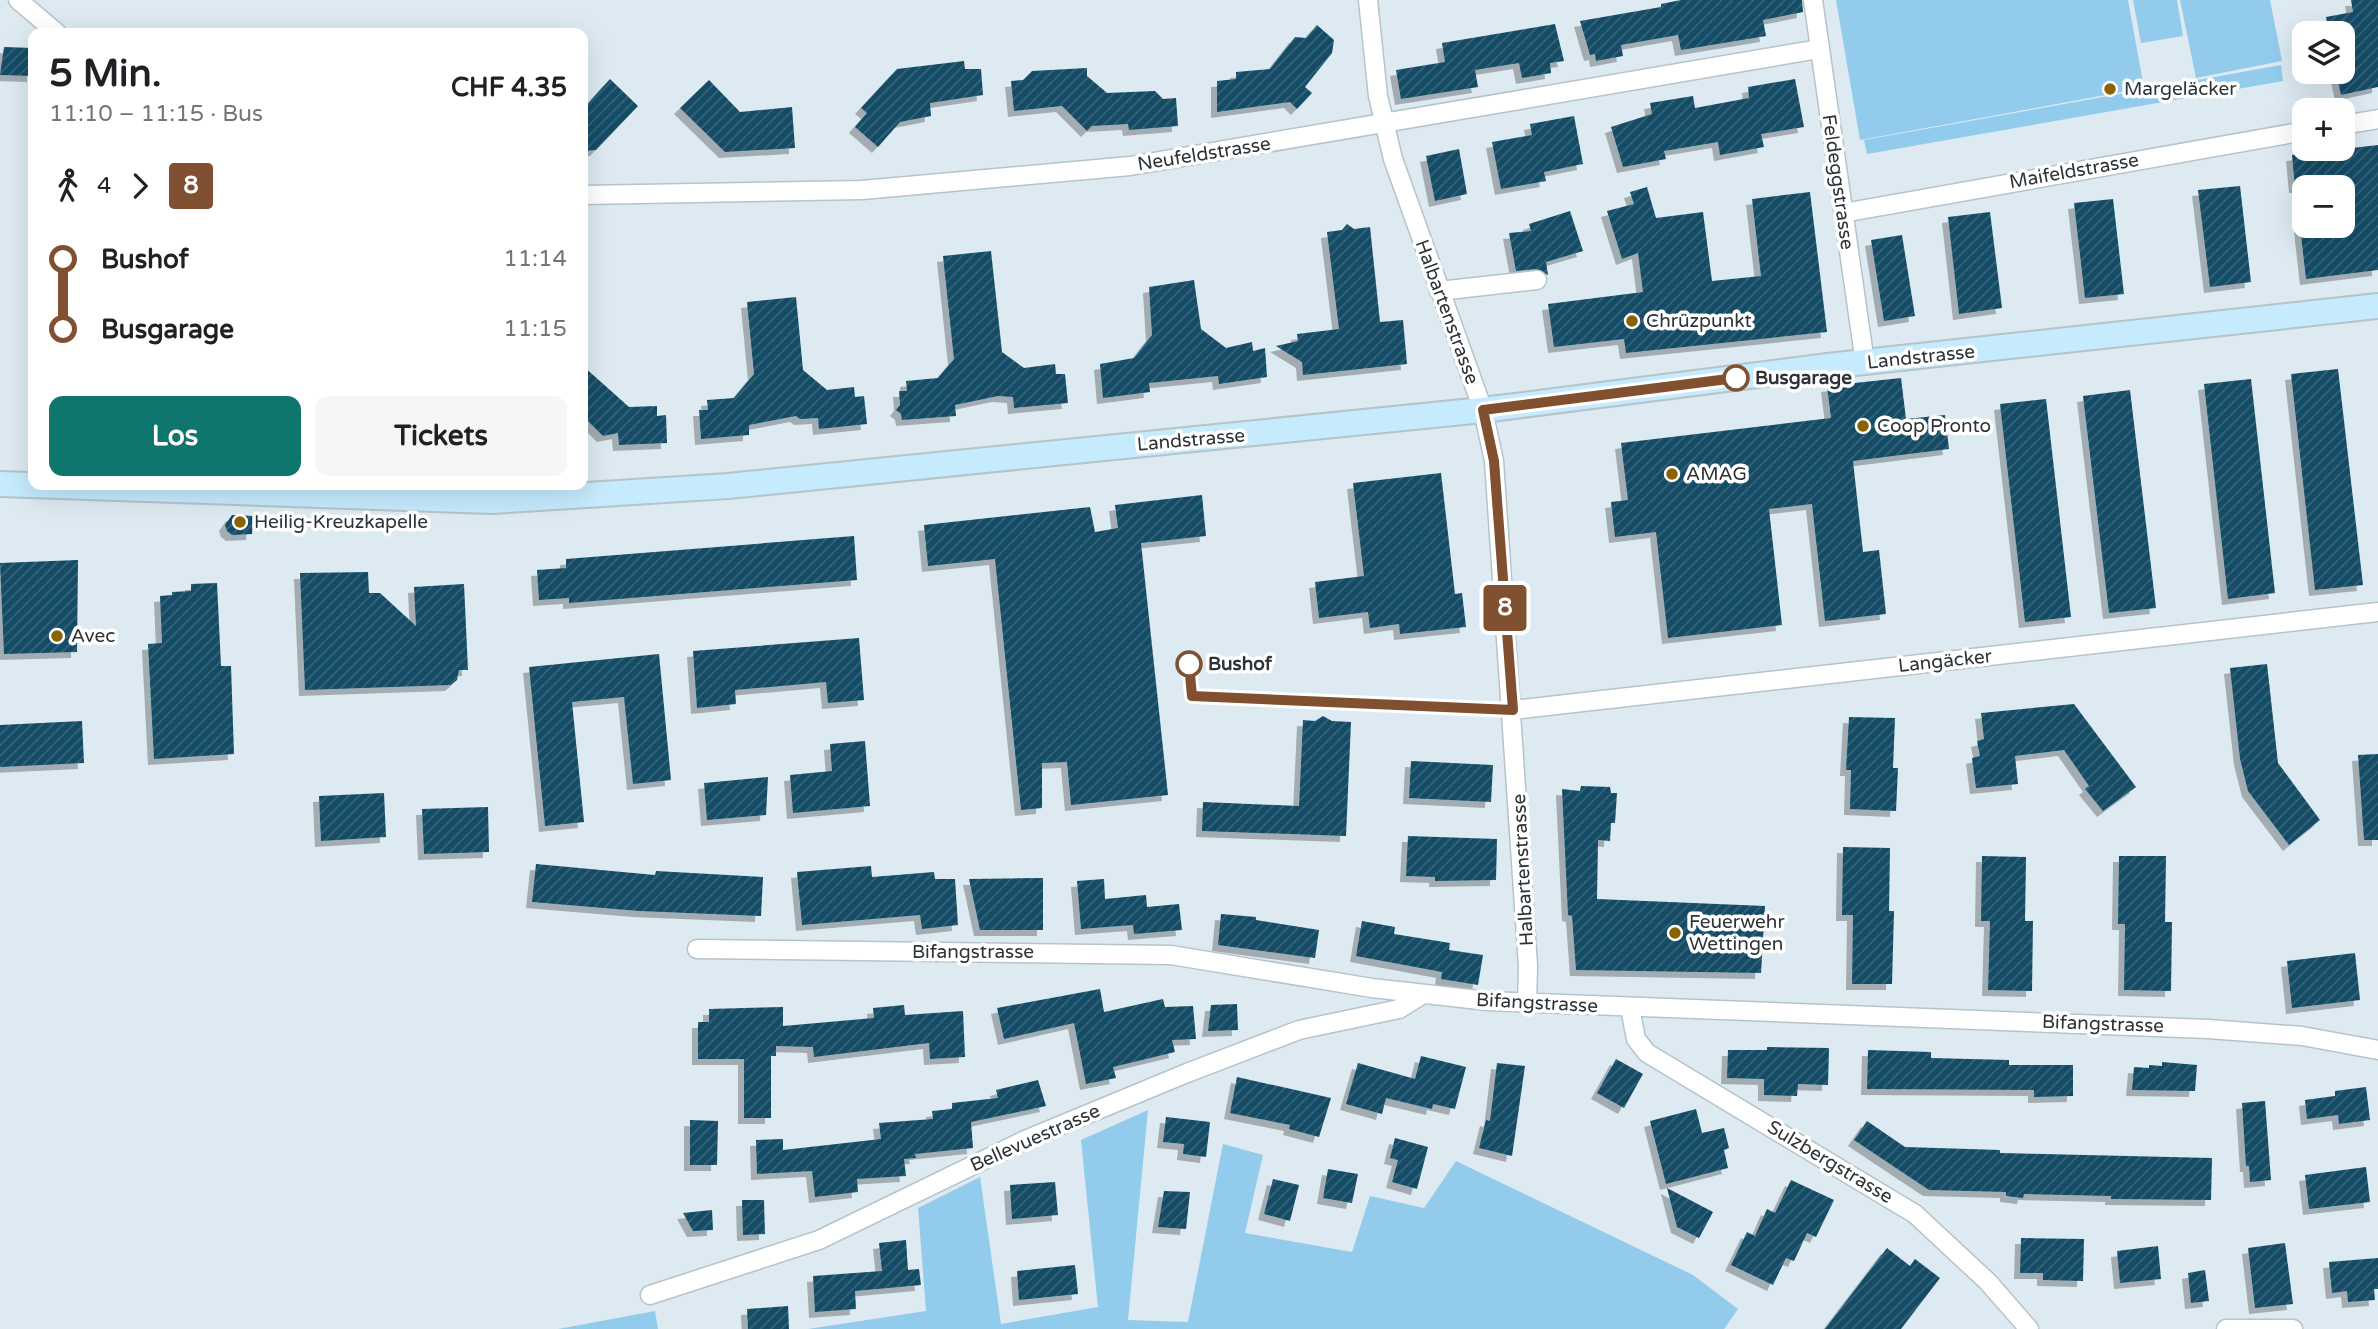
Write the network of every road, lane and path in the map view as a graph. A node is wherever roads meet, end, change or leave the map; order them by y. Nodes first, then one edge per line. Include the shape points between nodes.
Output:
1 (18, 0) edge
2 (1368, 0) edge
3 (1813, 0) edge
4 (51, 28) edge
5 (1819, 49) junction
6 (2378, 119) edge
7 (1385, 123) junction
8 (2355, 123) edge
9 (2292, 133) edge
10 (588, 195) edge
11 (1843, 213) junction
12 (1536, 280) dead end
13 (1439, 290) junction
14 (2378, 306) edge
15 (1865, 363) junction
16 (1483, 410) junction
17 (0, 484) edge
18 (28, 485) edge
19 (191, 490) edge
20 (2378, 612) edge
21 (1513, 710) junction
22 (697, 950) dead end
23 (1423, 993) junction
24 (1527, 1004) junction
25 (1630, 1008) junction
26 (2378, 1050) edge
27 (650, 1295) dead end
28 (2029, 1329) edge
29 (2226, 1329) edge
30 (2293, 1329) edge

1 - 4 street
2 - 7 street, Halbartenstrasse
3 - 5 street, Feldeggstrasse
5 - 7 street, Neufeldstrasse
5 - 11 street, Feldeggstrasse
6 - 8 street
7 - 10 street, Neufeldstrasse via 1130,166 862,190
7 - 13 street, Halbartenstrasse via 1405,198
9 - 11 street, Maifeldstrasse
11 - 15 street, Feldeggstrasse
12 - 13 street
13 - 16 street, Halbartenstrasse
14 - 15 main road, Landstrasse
15 - 16 main road, Landstrasse
16 - 19 main road, Landstrasse via 781,481 492,501
16 - 21 street, Halbartenstrasse via 1494,461
17 - 18 main road, Landstrasse
20 - 21 street, Langäcker
21 - 24 street, Halbartenstrasse
22 - 23 street, Bifangstrasse via 1171,955
23 - 24 street, Bifangstrasse
23 - 27 street, Bellevuestrasse via 1399,1009 1299,1030 1187,1073 1026,1140 819,1240
24 - 25 street, Bifangstrasse
25 - 26 street, Bifangstrasse via 2208,1028
25 - 28 street, Sulzbergstrasse via 1636,1039 1647,1053 1915,1214 1988,1282
29 - 30 street

